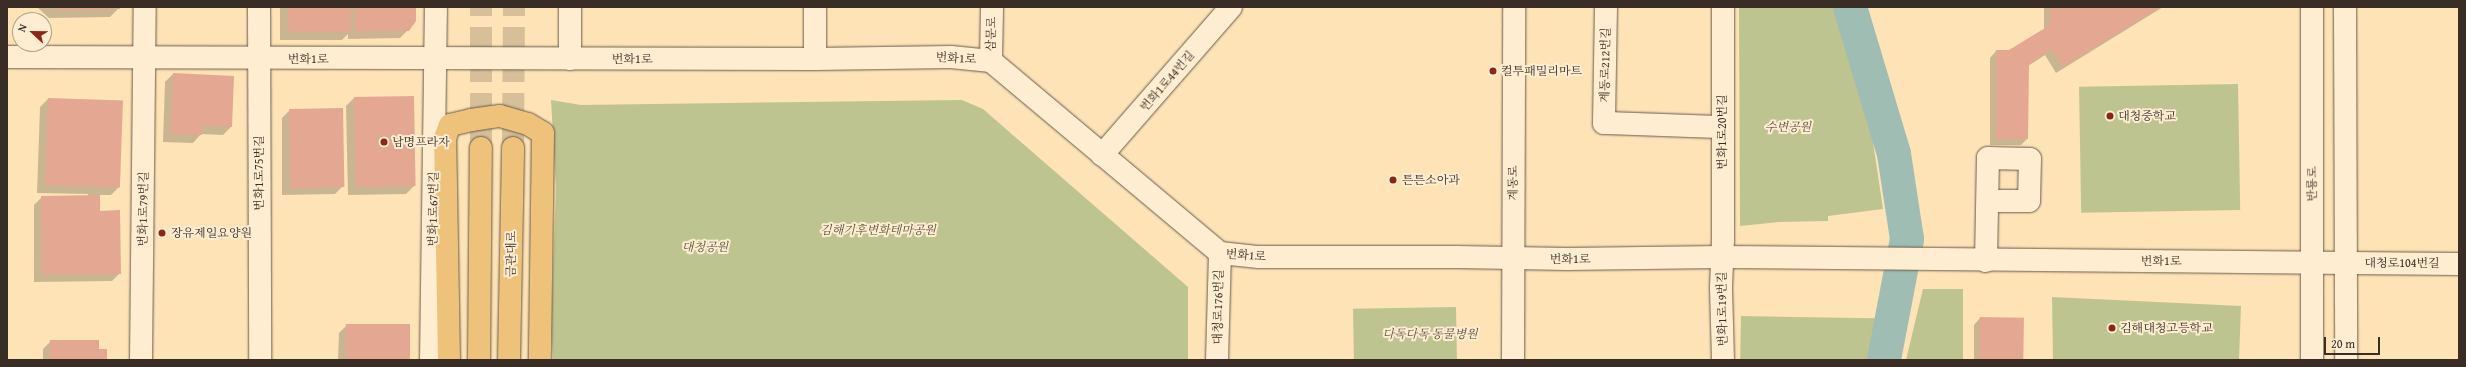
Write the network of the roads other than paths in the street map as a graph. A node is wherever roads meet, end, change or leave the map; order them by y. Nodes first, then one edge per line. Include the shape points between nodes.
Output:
1 (145, 7) edge
2 (259, 7) edge
3 (436, 7) edge
4 (570, 7) edge
5 (815, 7) edge
6 (992, 7) edge
7 (1231, 7) edge
8 (1514, 7) edge
9 (1606, 7) edge
10 (1723, 7) edge
11 (2312, 7) edge
12 (2345, 7) edge
13 (7, 57) edge
14 (145, 58) junction
15 (436, 58) junction
16 (259, 59) junction
17 (570, 59) junction
18 (815, 59) junction
19 (991, 61) junction
20 (1721, 127) junction
21 (481, 148) tunnel mouth
22 (512, 148) tunnel mouth
23 (1102, 155) junction
24 (1988, 201) dead end
25 (1220, 253) junction
26 (1513, 258) junction
27 (1721, 258) junction
28 (1981, 261) junction
29 (2312, 262) junction
30 (2346, 263) junction
31 (2459, 264) edge
32 (141, 360) edge
33 (260, 360) edge
34 (430, 360) edge
35 (449, 360) edge
36 (479, 360) edge
37 (509, 360) edge
38 (540, 360) edge
39 (1217, 360) edge
40 (1513, 360) edge
41 (1723, 360) edge
42 (2312, 360) edge
43 (2346, 360) edge

1 - 14 street, 번화1로79번길
2 - 16 street, 번화1로75번길
3 - 15 street, 번화1로67번길
4 - 17 street
5 - 18 street
6 - 19 street, 삼문로
7 - 23 street, 번화1로44번길
8 - 26 street, 계동로
9 - 20 street, 계동로212번길 via 1604,123
10 - 20 street, 번화1로20번길
11 - 29 street, 반룡로
12 - 30 street
13 - 14 street, 번화1로
14 - 16 street, 번화1로
14 - 32 street, 번화1로79번길
15 - 16 street, 번화1로
15 - 17 street, 번화1로
15 - 34 street, 번화1로67번길
16 - 33 street, 번화1로75번길
17 - 18 street, 번화1로
18 - 19 street, 번화1로 via 951,56
19 - 23 street, 번화1로
20 - 27 street, 번화1로20번길
21 - 36 main road
22 - 37 main road, 금관대로
23 - 25 street, 번화1로
24 - 28 street
25 - 26 street, 번화1로 via 1259,257
25 - 39 street, 대청로176번길
26 - 27 street, 번화1로
26 - 40 street, 계동로
27 - 28 street, 번화1로
27 - 41 street, 번화1로19번길
28 - 29 street, 번화1로
29 - 30 street, 번화1로
29 - 42 street, 반룡로
30 - 31 street, 대청로104번길
30 - 43 street
35 - 38 main road via 445,138 450,125 500,116 528,124 543,133

